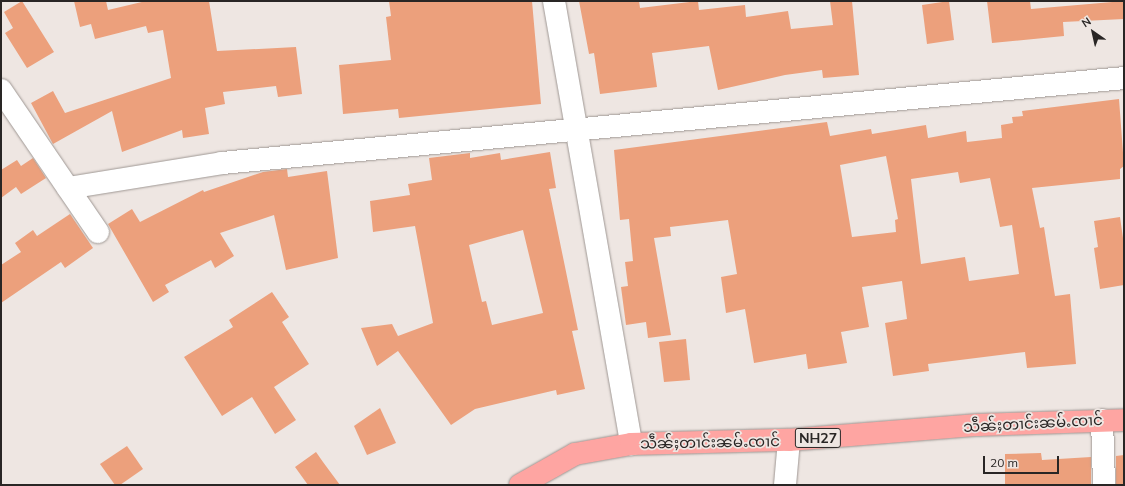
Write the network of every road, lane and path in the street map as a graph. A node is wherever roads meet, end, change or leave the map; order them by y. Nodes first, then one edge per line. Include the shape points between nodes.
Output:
1 (554, 1) edge
2 (1124, 78) edge
3 (1, 90) edge
4 (575, 129) junction
5 (68, 188) junction
6 (98, 232) dead end
7 (1102, 420) junction
8 (1124, 420) edge
9 (789, 440) junction
10 (631, 444) junction
11 (520, 485) edge
12 (785, 485) edge
13 (1104, 485) edge

1 - 4 street
2 - 4 street
3 - 5 street
4 - 5 street via 222,163
4 - 10 street
5 - 6 street
7 - 8 highway, သဵၼ်ႈတၢင်းၼမ်ႉၸၢင် / NH27
7 - 9 highway, သဵၼ်ႈတၢင်းၼမ်ႉၸၢင် / NH27 via 977,425
7 - 13 street
9 - 10 highway, သဵၼ်ႈတၢင်းၼမ်ႉၸၢင် / NH27
9 - 12 street
10 - 11 highway, သဵၼ်ႈတၢင်းၼမ်ႉၸၢင် / NH27 via 575,454

